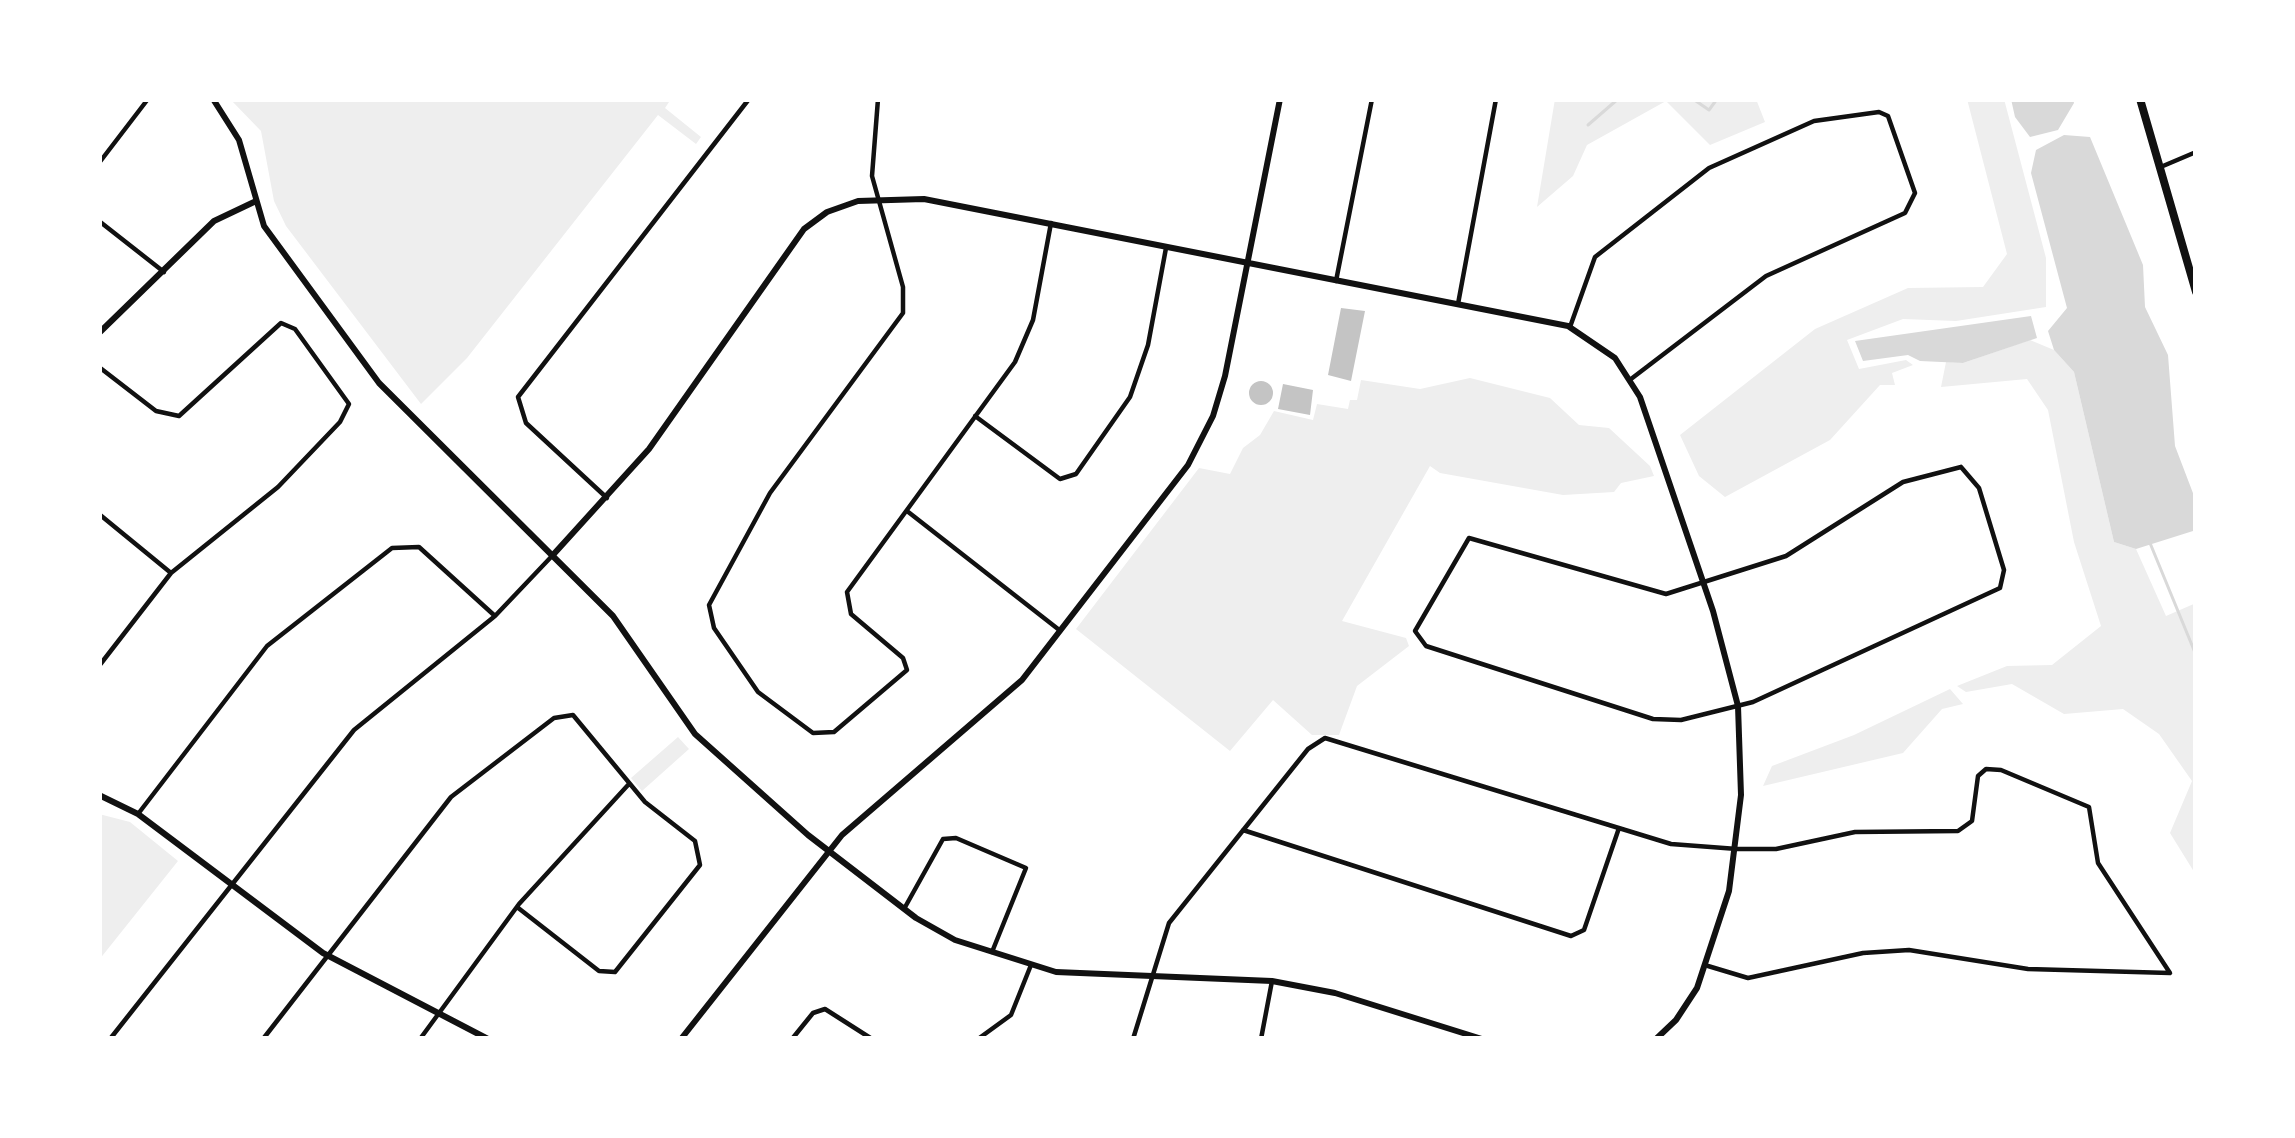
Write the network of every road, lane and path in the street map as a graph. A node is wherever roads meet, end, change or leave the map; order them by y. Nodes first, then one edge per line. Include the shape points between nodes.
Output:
1 (148, 99) edge
2 (213, 99) edge
3 (748, 99) edge
4 (878, 99) edge
5 (1280, 99) edge
6 (1372, 99) edge
7 (1496, 99) edge
8 (2140, 99) edge
9 (2196, 152) edge
10 (99, 163) edge
11 (2160, 167) junction
12 (877, 199) junction
13 (254, 202) junction
14 (99, 220) edge
15 (1051, 223) junction
16 (1166, 248) junction
17 (1248, 263) junction
18 (164, 272) junction
19 (1336, 280) junction
20 (2196, 292) edge
21 (1458, 304) junction
22 (1570, 327) junction
23 (99, 333) edge
24 (99, 367) edge
25 (1631, 379) junction
26 (975, 416) junction
27 (607, 498) junction
28 (907, 511) junction
29 (99, 514) edge
30 (552, 556) junction
31 (171, 573) junction
32 (1704, 583) junction
33 (495, 616) junction
34 (1059, 630) junction
35 (99, 665) edge
36 (1738, 706) junction
37 (628, 785) junction
38 (99, 795) edge
39 (138, 814) junction
40 (1619, 828) junction
41 (1243, 830) junction
42 (1737, 849) junction
43 (827, 850) junction
44 (232, 883) junction
45 (517, 908) junction
46 (904, 909) junction
47 (992, 952) junction
48 (328, 956) junction
49 (1030, 965) junction
50 (1708, 966) junction
51 (1154, 975) junction
52 (1272, 981) junction
53 (443, 1011) junction
54 (110, 1039) edge
55 (263, 1039) edge
56 (420, 1039) edge
57 (488, 1039) edge
58 (680, 1039) edge
59 (792, 1039) edge
60 (872, 1039) edge
61 (978, 1039) edge
62 (1133, 1039) edge
63 (1262, 1039) edge
64 (1482, 1039) edge
65 (1656, 1039) edge

1 - 10 street
2 - 13 street via 239,140
3 - 27 street via 518,397 526,423
4 - 12 street via 871,165
5 - 17 street
6 - 19 street
7 - 21 street
8 - 11 main road
9 - 11 street
11 - 20 main road
12 - 15 street via 924,199
12 - 27 street via 840,207 804,229
12 - 28 street via 903,287 902,314 770,494 710,604 714,628 758,692 813,733 834,732 905,674 904,658 851,614 846,599
13 - 18 street via 219,217
13 - 30 street via 268,233 379,383
14 - 18 street
15 - 16 street
15 - 26 street via 1033,320 1015,362
16 - 17 street
16 - 26 street via 1130,397 1076,474 1060,479
17 - 19 street
17 - 34 street via 1208,429
18 - 23 street
19 - 21 street
21 - 22 street
22 - 25 street via 1600,344
22 - 25 street via 1595,257 1708,168 1814,122 1888,116 1915,193 1905,213 1766,276
24 - 31 street via 156,411 179,416 281,323 295,329 346,394 340,422 278,487
25 - 32 street
26 - 28 street
27 - 30 street
28 - 34 street
29 - 31 street
30 - 33 street
30 - 43 street via 613,616 695,734
31 - 35 street
32 - 36 street
32 - 36 street via 1660,594 1469,538 1415,632 1426,646 1653,719
32 - 36 street via 1792,553 1903,482 1955,467 1977,480 2002,564 1994,592
33 - 39 street via 419,547 392,548 267,646
33 - 44 street via 354,730
34 - 43 street via 999,704
36 - 42 street
37 - 45 street
37 - 45 street via 695,842 700,860 626,964 599,971
37 - 48 street via 585,724 554,718 451,797
38 - 39 street
39 - 44 street
40 - 41 street via 1325,738
40 - 41 street via 1584,930 1571,936
40 - 42 street via 1670,844
41 - 51 street via 1169,923
42 - 50 street
42 - 50 street via 1855,832 1958,831 1972,820 1978,776 2001,770 2089,807 2098,863 2170,973 2028,969 1909,950 1748,979
43 - 46 street
43 - 58 street
44 - 48 street
44 - 54 street
45 - 53 street
46 - 47 street via 940,934
46 - 47 street via 943,838 1026,868
47 - 49 street
48 - 53 street
48 - 55 street
49 - 51 street
49 - 61 street via 1011,1015
50 - 65 street via 1684,1011
51 - 52 street
51 - 62 street
52 - 63 street
52 - 64 street
53 - 56 street
53 - 57 street
59 - 60 street via 813,1012 826,1009

